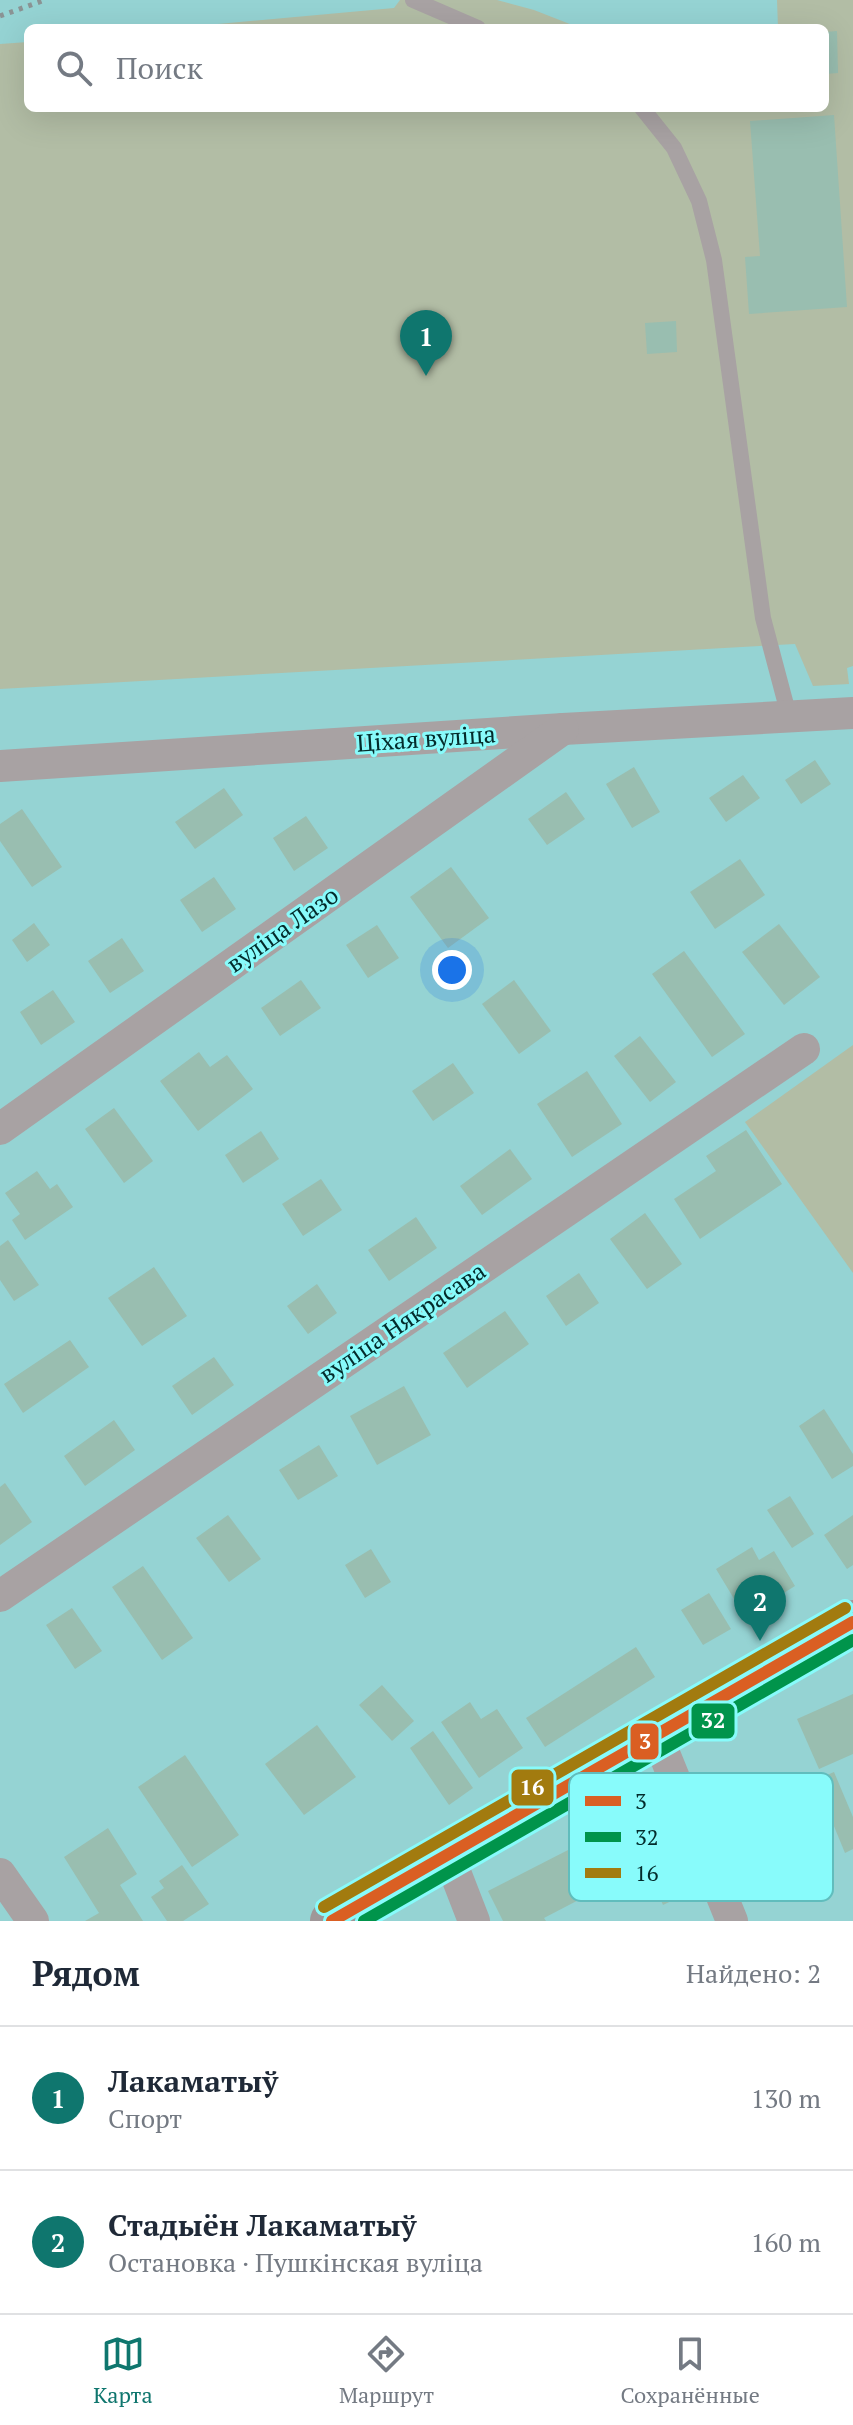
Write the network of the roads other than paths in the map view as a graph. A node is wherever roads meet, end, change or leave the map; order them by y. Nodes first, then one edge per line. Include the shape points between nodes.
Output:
1 (413, 0) edge
2 (469, 24) edge
3 (645, 112) edge
4 (853, 713) edge
5 (789, 716) junction
6 (563, 729) junction
7 (0, 766) edge
8 (804, 1049) dead end
9 (0, 1129) edge
10 (0, 1596) edge
11 (853, 1622) edge
12 (657, 1736) junction
13 (591, 1773) edge
14 (672, 1773) edge
15 (569, 1786) edge
16 (448, 1854) junction
17 (0, 1874) edge
18 (724, 1901) edge
19 (33, 1921) edge
20 (332, 1921) edge
21 (474, 1921) edge
22 (732, 1921) edge

1 - 2 lane
3 - 5 lane via 674,148 699,201 714,260 763,618
4 - 5 street, Ціхая вуліца
5 - 6 street, Ціхая вуліца
6 - 7 street, Ціхая вуліца
6 - 9 street, вуліца Лазо
8 - 10 street, вуліца Някрасава
11 - 12 main road
12 - 13 main road
12 - 14 street
15 - 16 main road
16 - 20 main road
16 - 21 street
17 - 19 street
18 - 22 street

